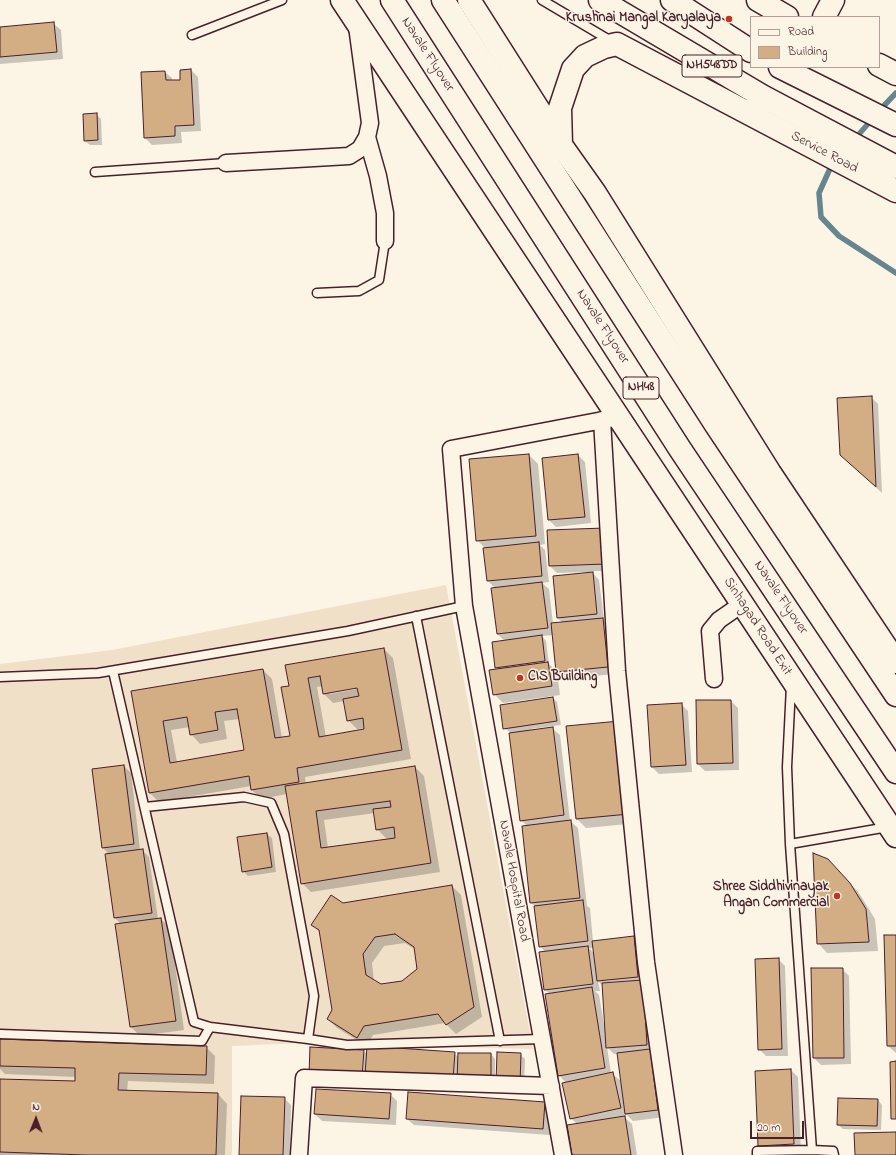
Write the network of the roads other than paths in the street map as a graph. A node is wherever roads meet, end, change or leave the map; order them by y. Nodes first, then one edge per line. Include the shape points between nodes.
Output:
1 (282, 0) edge
2 (342, 0) edge
3 (392, 0) edge
4 (443, 0) edge
5 (469, 0) edge
6 (542, 0) edge
7 (600, 0) edge
8 (672, 0) edge
9 (758, 0) edge
10 (832, 0) edge
11 (785, 16) edge
12 (824, 16) edge
13 (357, 24) junction
14 (192, 35) dead end
15 (617, 44) junction
16 (750, 50) edge
17 (880, 66) edge
18 (791, 70) edge
19 (896, 74) edge
20 (757, 105) junction
21 (896, 125) edge
22 (367, 137) junction
23 (561, 145) junction
24 (226, 163) joint
25 (895, 166) edge
26 (95, 172) dead end
27 (891, 188) edge
28 (385, 241) joint
29 (317, 293) dead end
30 (611, 419) junction
31 (742, 604) junction
32 (464, 606) junction
33 (416, 616) junction
34 (896, 662) edge
35 (113, 671) junction
36 (0, 676) edge
37 (714, 679) dead end
38 (792, 679) junction
39 (896, 694) edge
40 (896, 772) edge
41 (145, 807) junction
42 (893, 831) edge
43 (790, 844) junction
44 (210, 1027) junction
45 (0, 1034) edge
46 (308, 1039) junction
47 (542, 1039) junction
48 (500, 1041) junction
49 (551, 1086) junction
50 (812, 1150) junction
51 (299, 1155) edge
52 (563, 1155) edge
53 (674, 1155) edge
54 (757, 1155) edge
55 (834, 1155) edge

1 - 14 lane
2 - 13 main road, Sinhagad Road Exit
3 - 40 main road, Navale Flyover / NH48 via 680,449
4 - 39 main road via 720,432
5 - 23 main road
6 - 15 lane
7 - 20 main road, NH548DD
8 - 16 main road, NH548DD
9 - 11 main road
10 - 12 main road
13 - 22 street via 370,123
13 - 30 main road, Sinhagad Road Exit
15 - 20 main road
15 - 23 main road via 585,56 573,69 560,108
17 - 19 main road
18 - 21 main road via 831,94
20 - 25 main road, NH548DD via 825,129
20 - 27 main road, Service Road via 818,149
22 - 24 street via 360,149 349,156
22 - 28 street via 385,213
23 - 34 main road via 595,193 770,473
24 - 26 lane
28 - 29 lane via 379,280 359,291
30 - 31 main road, Sinhagad Road Exit
30 - 32 street, Navale Hospital Road via 451,449
30 - 53 street via 616,671 646,962
31 - 37 street via 719,620 710,631
31 - 38 main road, Sinhagad Road Exit
32 - 33 lane
32 - 47 street, Navale Hospital Road
33 - 35 lane via 348,631
33 - 48 lane
35 - 36 lane
35 - 41 lane
38 - 42 main road, Sinhagad Road Exit
38 - 43 lane via 787,767
41 - 44 lane via 194,1022
41 - 46 lane via 244,797 271,803 284,834 314,996
42 - 43 lane
43 - 50 lane
44 - 45 lane via 202,1041
44 - 46 lane
46 - 48 lane via 347,1045
47 - 48 lane
47 - 49 street, Navale Hospital Road
49 - 51 street via 304,1078
49 - 52 street, Navale Hospital Road
50 - 54 lane via 757,1151
50 - 55 lane via 834,1151

